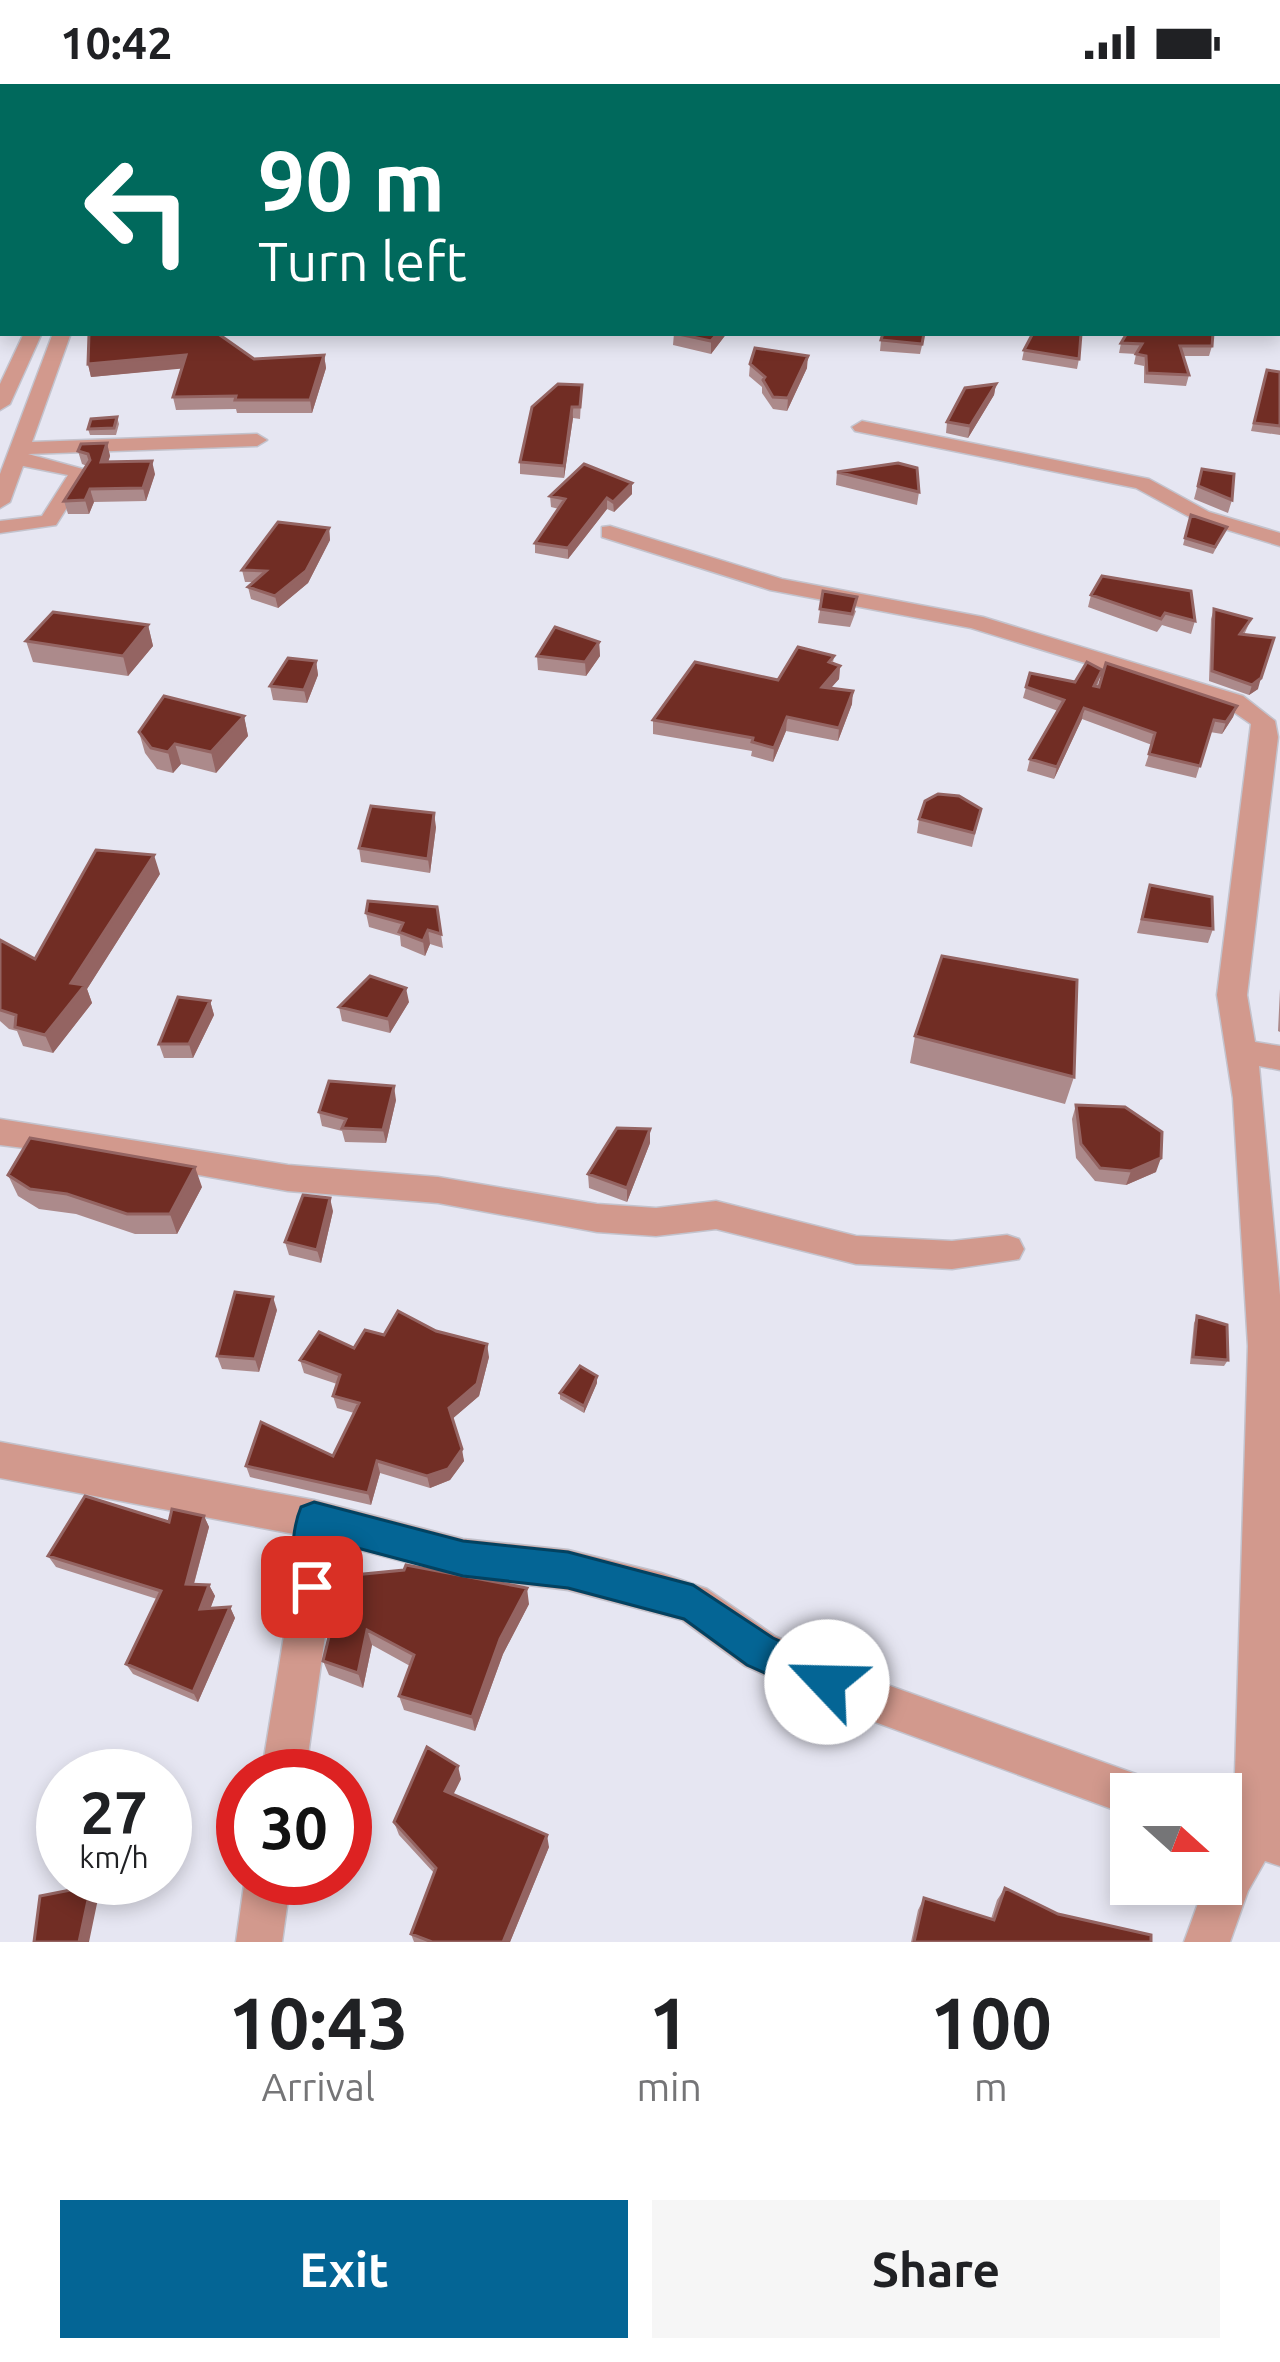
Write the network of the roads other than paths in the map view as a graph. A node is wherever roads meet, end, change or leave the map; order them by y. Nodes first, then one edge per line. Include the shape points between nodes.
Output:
1 (32, 336) edge
2 (61, 336) edge
3 (0, 408) edge
4 (33, 412) junction
5 (862, 427) dead end
6 (257, 440) dead end
7 (18, 453) junction
8 (0, 502) edge
9 (0, 527) edge
10 (610, 532) dead end
11 (1280, 540) edge
12 (1243, 1052) junction
13 (1280, 1058) edge
14 (0, 1132) edge
15 (1007, 1249) dead end
16 (0, 1460) edge
17 (314, 1519) junction
18 (287, 1749) edge
19 (1110, 1786) edge
20 (1252, 1834) edge
21 (264, 1905) edge
22 (259, 1942) edge
23 (1208, 1942) edge

1 - 3 street
2 - 4 street
3 - 4 street
4 - 7 street
5 - 11 street via 1142,484 1202,516
6 - 7 street
7 - 8 street
7 - 9 street via 80,472 52,519
10 - 12 street via 778,585 975,622 1252,712 1265,731 1232,995
12 - 13 street
12 - 20 street via 1266,1346
14 - 15 street via 597,1218 716,1215 856,1250
16 - 17 street
17 - 18 street
17 - 19 street via 693,1603 760,1651 838,1686
20 - 23 street
21 - 22 street

